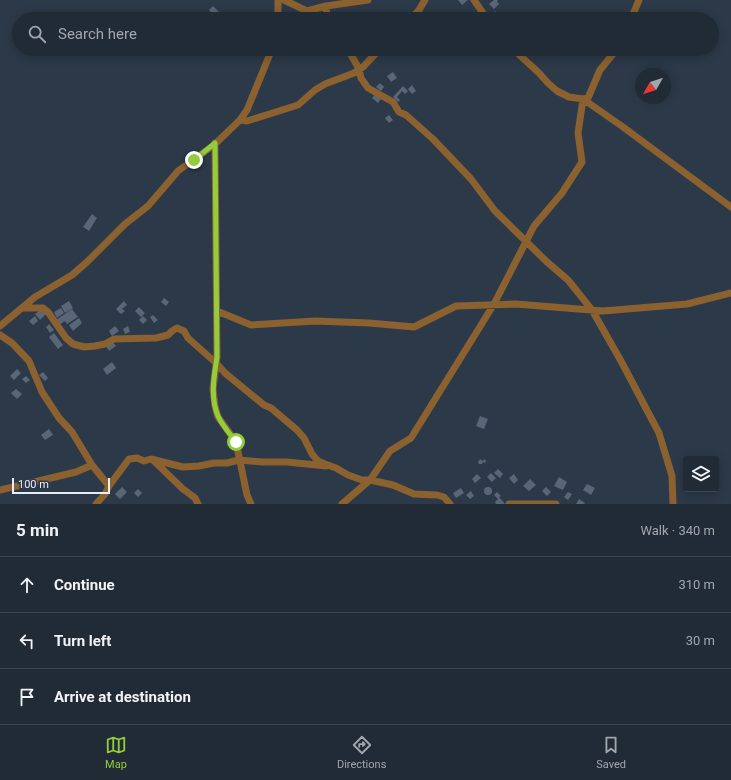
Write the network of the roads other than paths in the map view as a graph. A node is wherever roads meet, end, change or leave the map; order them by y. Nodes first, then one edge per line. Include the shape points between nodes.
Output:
1 (278, 0) edge
2 (284, 0) edge
3 (368, 0) edge
4 (425, 0) edge
5 (474, 0) edge
6 (639, 0) edge
7 (326, 6) junction
8 (278, 12) edge
9 (327, 12) edge
10 (417, 12) edge
11 (482, 12) edge
12 (633, 12) edge
13 (269, 56) edge
14 (352, 56) edge
15 (373, 56) edge
16 (521, 56) edge
17 (611, 56) edge
18 (359, 69) junction
19 (583, 99) junction
20 (240, 120) junction
21 (215, 143) junction
22 (731, 207) edge
23 (527, 242) junction
24 (731, 293) edge
25 (494, 304) junction
26 (22, 308) junction
27 (217, 310) junction
28 (592, 310) junction
29 (0, 326) edge
30 (0, 335) edge
31 (216, 363) junction
32 (151, 459) junction
33 (240, 460) junction
34 (92, 465) junction
35 (336, 468) junction
36 (370, 480) junction
37 (109, 486) junction
38 (0, 490) edge
39 (96, 504) edge
40 (198, 504) edge
41 (252, 504) edge
42 (342, 504) edge
43 (450, 504) edge
44 (509, 504) edge
45 (556, 504) edge
46 (673, 504) edge

1 - 8 street
2 - 7 street via 307,11
3 - 7 street
4 - 10 street
5 - 11 street
6 - 12 street
7 - 9 street
13 - 20 street via 247,110
14 - 18 street
15 - 18 street
16 - 19 street via 557,91 568,97
17 - 19 street via 600,70 588,98
18 - 20 street via 325,84 293,107 247,121
18 - 23 street via 361,78 368,88 392,102 399,112 406,115 433,139 471,179 495,211
19 - 22 street
19 - 23 street via 578,133 582,162 562,193 534,226
20 - 21 street
21 - 26 street via 178,171 148,206 125,224 72,275 35,297
21 - 27 street
23 - 25 street
23 - 28 street via 568,280
24 - 28 street via 687,304
25 - 27 street via 456,306 414,327 369,322 315,321 251,326
25 - 28 street
25 - 36 street via 411,438 390,451
26 - 29 street
26 - 31 street via 43,308 66,338 73,344 84,347 100,345 114,339 156,338 168,335 177,328 184,331 188,338
27 - 31 street
28 - 46 street via 659,433 672,476
30 - 34 street via 16,346 29,361 42,392 72,432
31 - 33 street via 213,389 215,406 218,417 236,442
31 - 35 street via 257,400 297,430 318,460
32 - 33 street via 184,467 226,464
32 - 37 street via 144,461 130,458
32 - 40 street via 195,498
33 - 35 street
33 - 41 street via 246,495
34 - 37 street
34 - 38 street via 76,472
35 - 36 street via 362,480
36 - 42 street
36 - 43 street via 414,494 444,497
37 - 39 street
44 - 45 street

